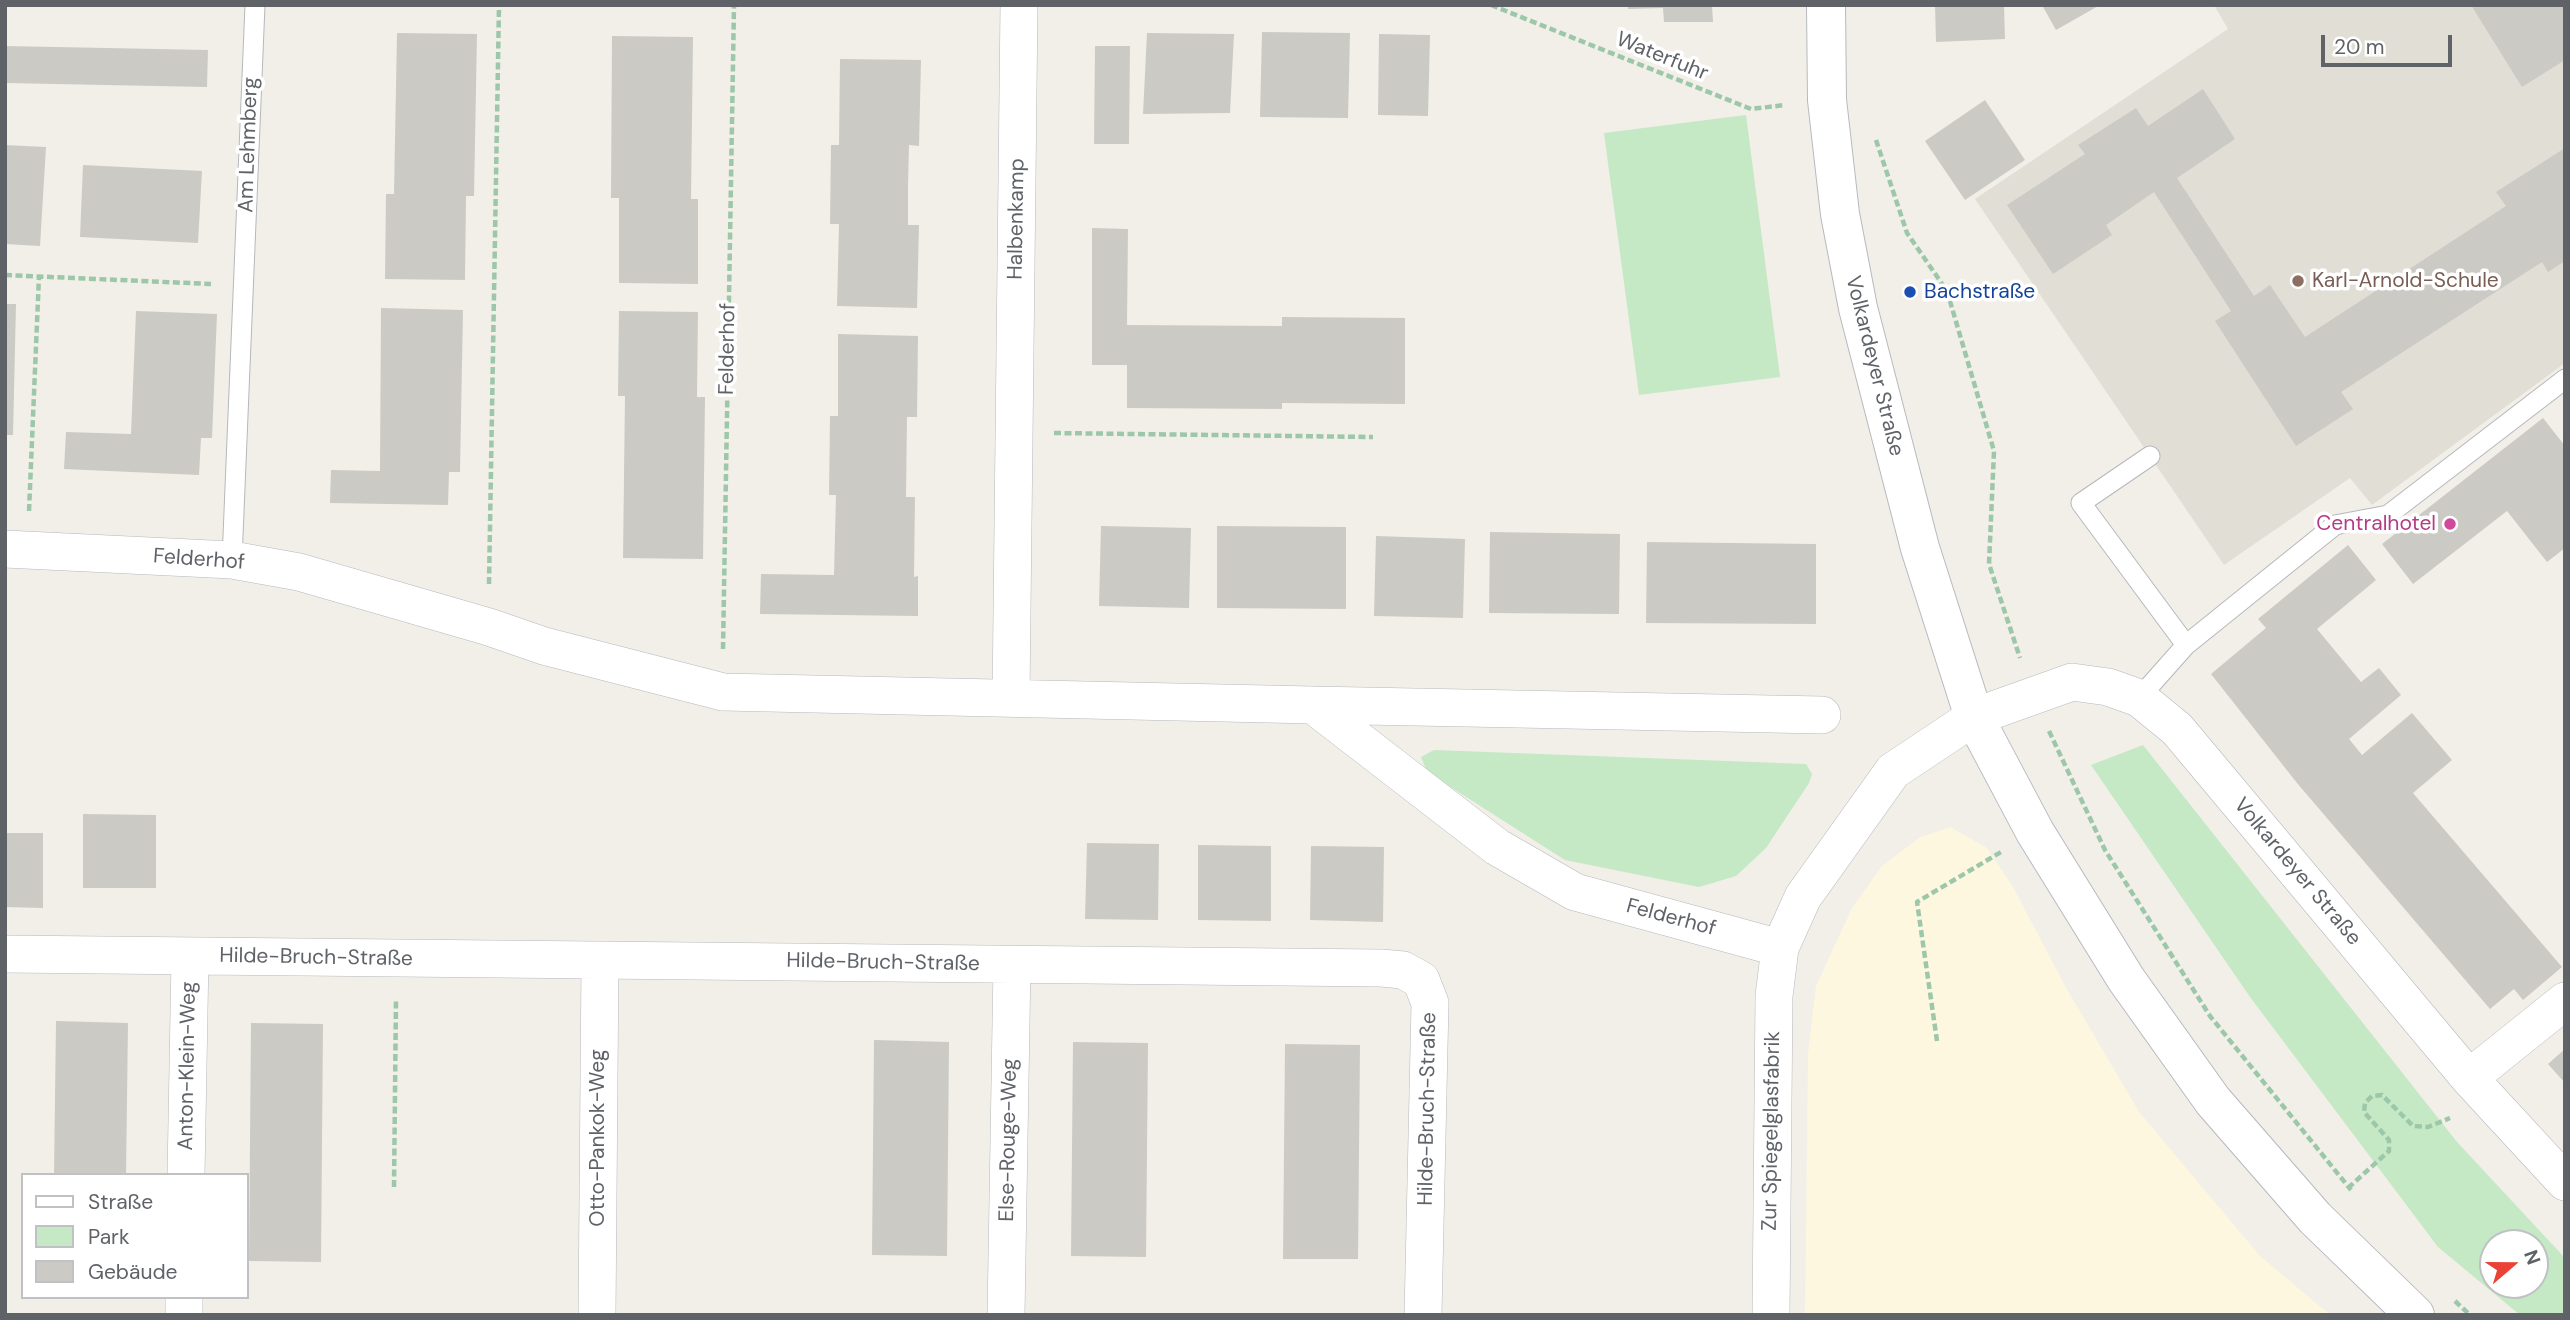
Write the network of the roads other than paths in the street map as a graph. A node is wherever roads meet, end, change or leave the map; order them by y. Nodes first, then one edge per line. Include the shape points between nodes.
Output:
1 (255, 5) edge
2 (1019, 5) edge
3 (1826, 5) edge
4 (2565, 379) edge
5 (2150, 456) dead end
6 (16, 549) edge
7 (232, 560) junction
8 (2186, 645) junction
9 (1011, 698) junction
10 (2140, 698) junction
11 (1313, 705) junction
12 (1822, 715) dead end
13 (1974, 717) junction
14 (1780, 948) junction
15 (5, 954) edge
16 (190, 957) junction
17 (600, 961) junction
18 (1012, 965) junction
19 (2565, 1001) edge
20 (2481, 1090) junction
21 (187, 1173) edge
22 (2565, 1182) edge
23 (597, 1315) edge
24 (1006, 1315) edge
25 (1423, 1315) edge
26 (1770, 1315) edge
27 (2415, 1315) edge

1 - 7 lane, Am Lehmberg
2 - 9 street, Halbenkamp
3 - 13 main road, Volkardeyer Straße via 1827,100 1840,214 1858,308 1920,548
4 - 8 lane via 2388,515 2335,525
5 - 8 lane via 2081,503
6 - 7 street, Felderhof
7 - 9 street, Felderhof via 299,572 544,646 723,692
8 - 10 lane
9 - 11 street, Felderhof
10 - 13 street, Volkardeyer Straße via 2072,682
10 - 20 street, Volkardeyer Straße via 2177,729
11 - 12 street, Felderhof
11 - 14 street, Felderhof via 1497,848 1574,892
13 - 14 street via 1894,771 1804,897
13 - 27 main road, Volkardeyer Straße via 2035,832 2126,979 2213,1101 2315,1218
14 - 26 street, Zur Spiegelglasfabrik via 1774,996
15 - 16 street, Hilde-Bruch-Straße
16 - 17 street, Hilde-Bruch-Straße
16 - 21 street, Anton-Klein-Weg
17 - 18 street, Hilde-Bruch-Straße
17 - 23 street, Otto-Pankok-Weg
18 - 24 street, Else-Rouge-Weg
18 - 25 street, Hilde-Bruch-Straße via 1381,968 1403,970 1421,981 1430,1003
19 - 20 street
20 - 22 street, Volkardeyer Straße

